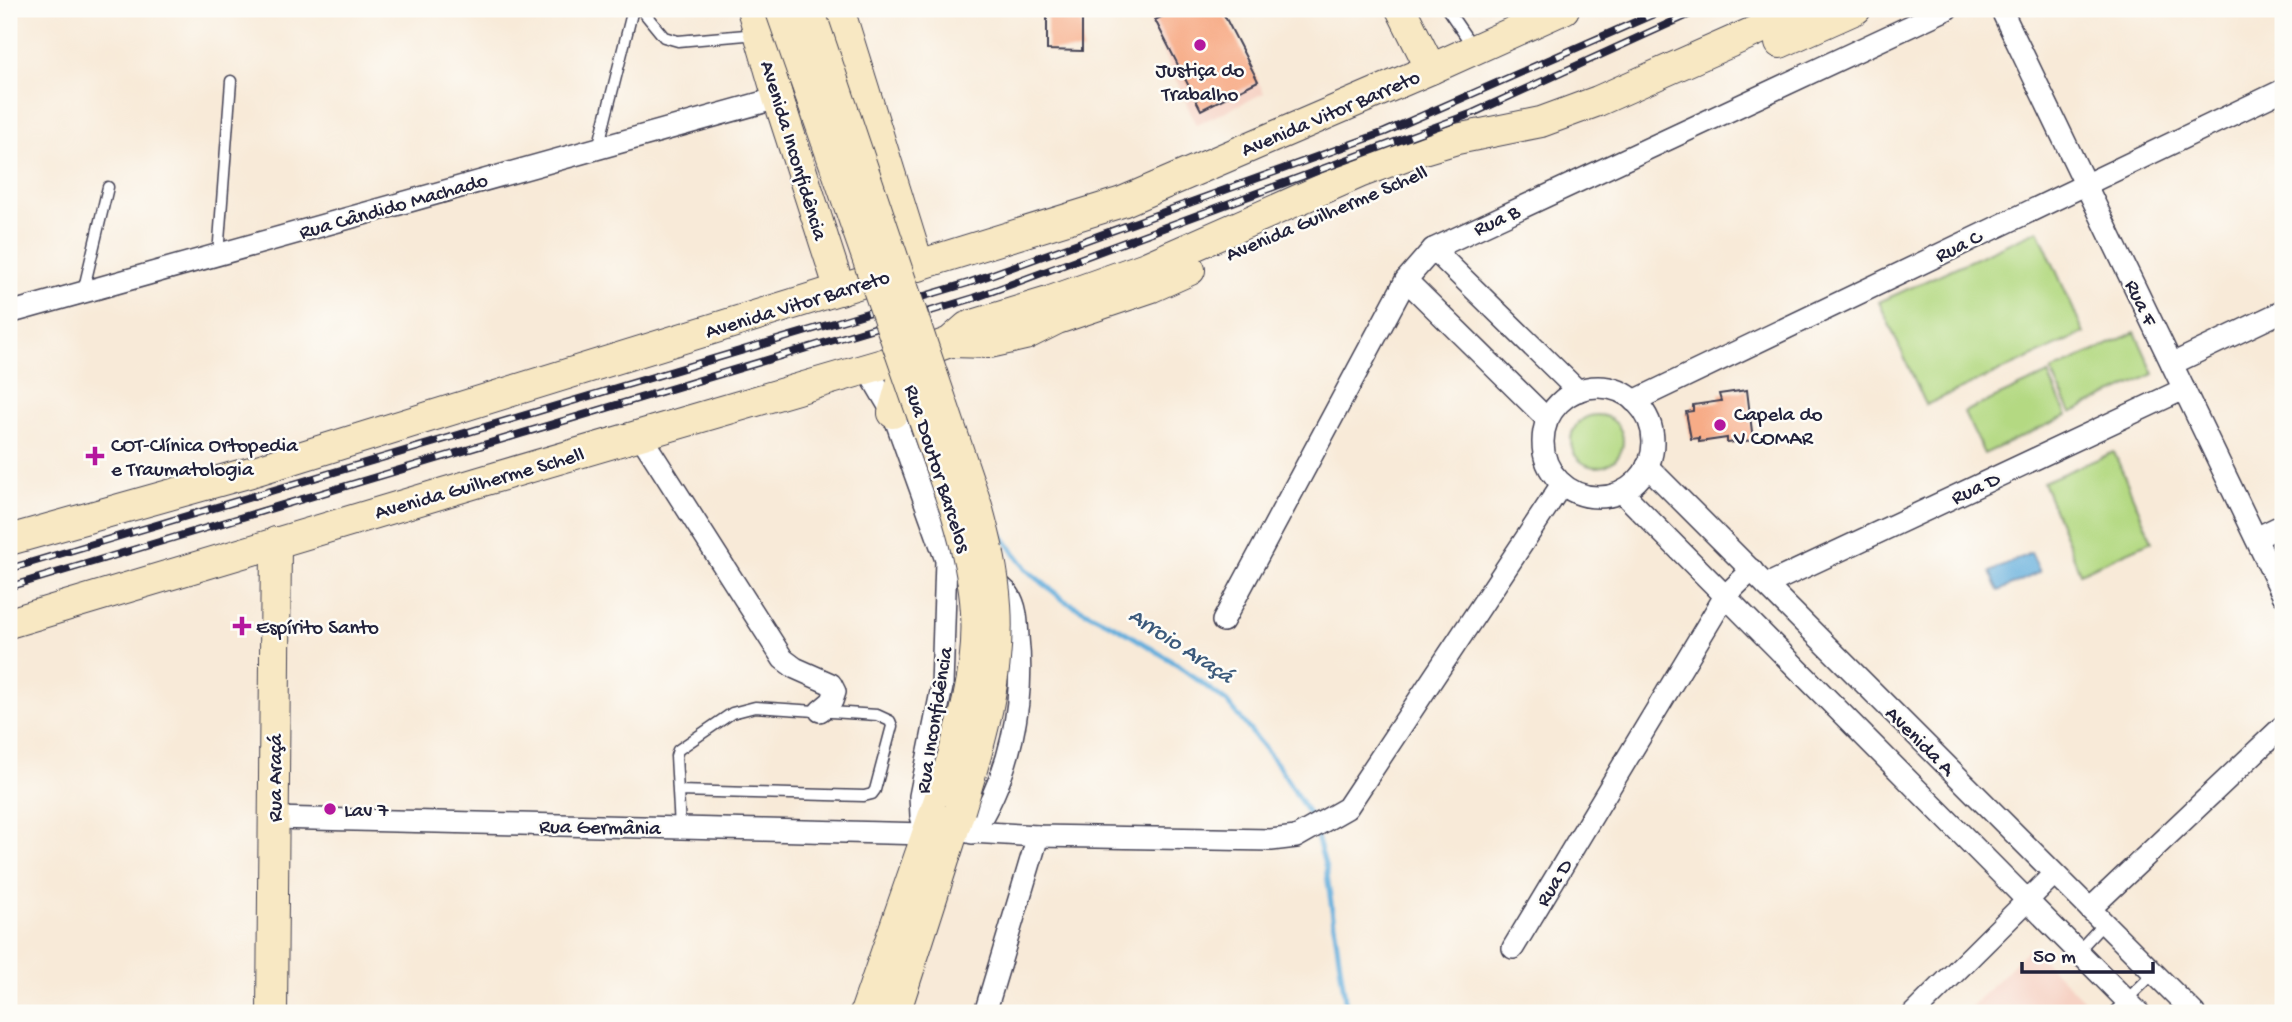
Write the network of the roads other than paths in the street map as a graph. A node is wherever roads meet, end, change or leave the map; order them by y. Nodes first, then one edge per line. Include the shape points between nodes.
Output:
1 (633, 9) edge
2 (640, 9) edge
3 (839, 9) edge
4 (1401, 9) edge
5 (1447, 9) edge
6 (1564, 9) edge
7 (1805, 9) edge
8 (1856, 9) edge
9 (1947, 9) edge
10 (2001, 9) edge
11 (776, 14) edge
12 (1474, 49) junction
13 (1431, 69) junction
14 (231, 81) dead end
15 (2283, 90) edge
16 (778, 98) junction
17 (598, 148) junction
18 (2085, 185) junction
19 (108, 187) dead end
20 (1433, 249) junction
21 (218, 255) junction
22 (919, 266) junction
23 (1406, 280) junction
24 (839, 290) junction
25 (83, 292) junction
26 (1052, 311) junction
27 (2283, 311) edge
28 (9, 313) edge
29 (909, 356) junction
30 (2172, 364) junction
31 (867, 369) junction
32 (2184, 389) junction
33 (1578, 391) junction
34 (1634, 401) junction
35 (893, 414) junction
36 (1546, 418) junction
37 (640, 435) junction
38 (1647, 466) junction
39 (1562, 484) junction
40 (1622, 492) junction
41 (2283, 525) edge
42 (2256, 538) junction
43 (9, 540) edge
44 (276, 542) junction
45 (946, 560) junction
46 (1759, 578) junction
47 (2283, 595) edge
48 (1725, 596) junction
49 (1223, 621) dead end
50 (9, 623) edge
51 (820, 711) junction
52 (2283, 726) edge
53 (678, 791) junction
54 (273, 818) junction
55 (951, 820) junction
56 (680, 828) junction
57 (1038, 836) junction
58 (2054, 874) junction
59 (2027, 901) junction
60 (2097, 916) junction
61 (1513, 948) dead end
62 (2078, 951) junction
63 (2154, 973) junction
64 (2126, 1009) edge
65 (272, 1013) edge
66 (865, 1013) edge
67 (895, 1013) edge
68 (985, 1013) edge
69 (1914, 1013) edge
70 (2194, 1013) edge

1 - 17 lane
2 - 11 lane via 664,37 678,41
3 - 22 main road
4 - 13 main road
5 - 12 lane
6 - 12 main road, Avenida Vitor Barreto
7 - 26 main road, Avenida Guilherme Schell via 1541,122 1457,139 1359,173
8 - 26 main road, Avenida Guilherme Schell via 1604,120 1545,142 1424,168 1152,287
9 - 20 street, Rua B
10 - 18 street, Rua F
11 - 16 main road, Avenida Inconfidência
11 - 55 main road, Rua Doutor Barcelos, bridge via 970,562 976,614 972,674
12 - 13 main road, Avenida Vitor Barreto
13 - 22 main road, Avenida Vitor Barreto via 1122,202
14 - 21 lane
15 - 18 street, Rua C
16 - 17 street, Rua Cândido Machado
16 - 24 main road, Avenida Inconfidência
17 - 21 street, Rua Cândido Machado
18 - 30 street, Rua F
18 - 34 street, Rua C
19 - 25 lane
20 - 23 street, Rua B
20 - 33 street
21 - 25 street, Rua Cândido Machado
22 - 24 main road, Avenida Vitor Barreto
23 - 36 street
23 - 49 street, Rua B
24 - 43 main road, Avenida Vitor Barreto via 251,472
25 - 28 street, Rua Cândido Machado
26 - 29 main road, Avenida Guilherme Schell via 1025,335 973,344 950,342
27 - 30 street
29 - 31 main road, Avenida Guilherme Schell
29 - 35 main road
30 - 32 street, Rua F
31 - 35 street, Rua Inconfidência
31 - 37 main road, Avenida Guilherme Schell
32 - 42 street, Rua F
32 - 46 street, Rua D
33 - 34 street via 1607,388
33 - 36 street
34 - 38 street via 1651,431
35 - 45 street, Rua Inconfidência
36 - 39 street via 1545,458
37 - 44 main road, Avenida Guilherme Schell
37 - 51 street via 783,659 831,684 835,692 832,701
38 - 40 street
38 - 46 street, Avenida A
39 - 40 street via 1591,497
39 - 57 street, Rua Germânia via 1341,811 1296,838
40 - 48 street, Avenida A
41 - 42 street
42 - 47 street, Rua F
44 - 50 main road, Avenida Guilherme Schell
44 - 54 main road, Rua Araçá
45 - 55 street, Rua Inconfidência via 942,687 920,796 921,816
45 - 55 street via 990,578 1009,595 1020,652 1020,689 1003,772 991,801
46 - 48 street, Rua D
46 - 58 street, Avenida A
48 - 59 street, Avenida A
48 - 61 street, Rua D
51 - 53 lane via 755,707 732,713 678,750
51 - 53 lane via 877,715 890,722 872,794
52 - 60 street
53 - 56 lane
54 - 56 street, Rua Germânia
54 - 65 main road, Rua Araçá
55 - 56 street, Rua Germânia
55 - 57 street, Rua Germânia
55 - 66 main road, Rua Doutor Barcelos
55 - 67 main road, Rua Doutor Barcelos
57 - 68 street
58 - 59 street
58 - 60 street, Avenida A
59 - 62 street, Avenida A
59 - 69 street
60 - 62 lane
60 - 63 street, Avenida A
62 - 64 street, Avenida A
63 - 64 lane
63 - 70 street, Avenida A

